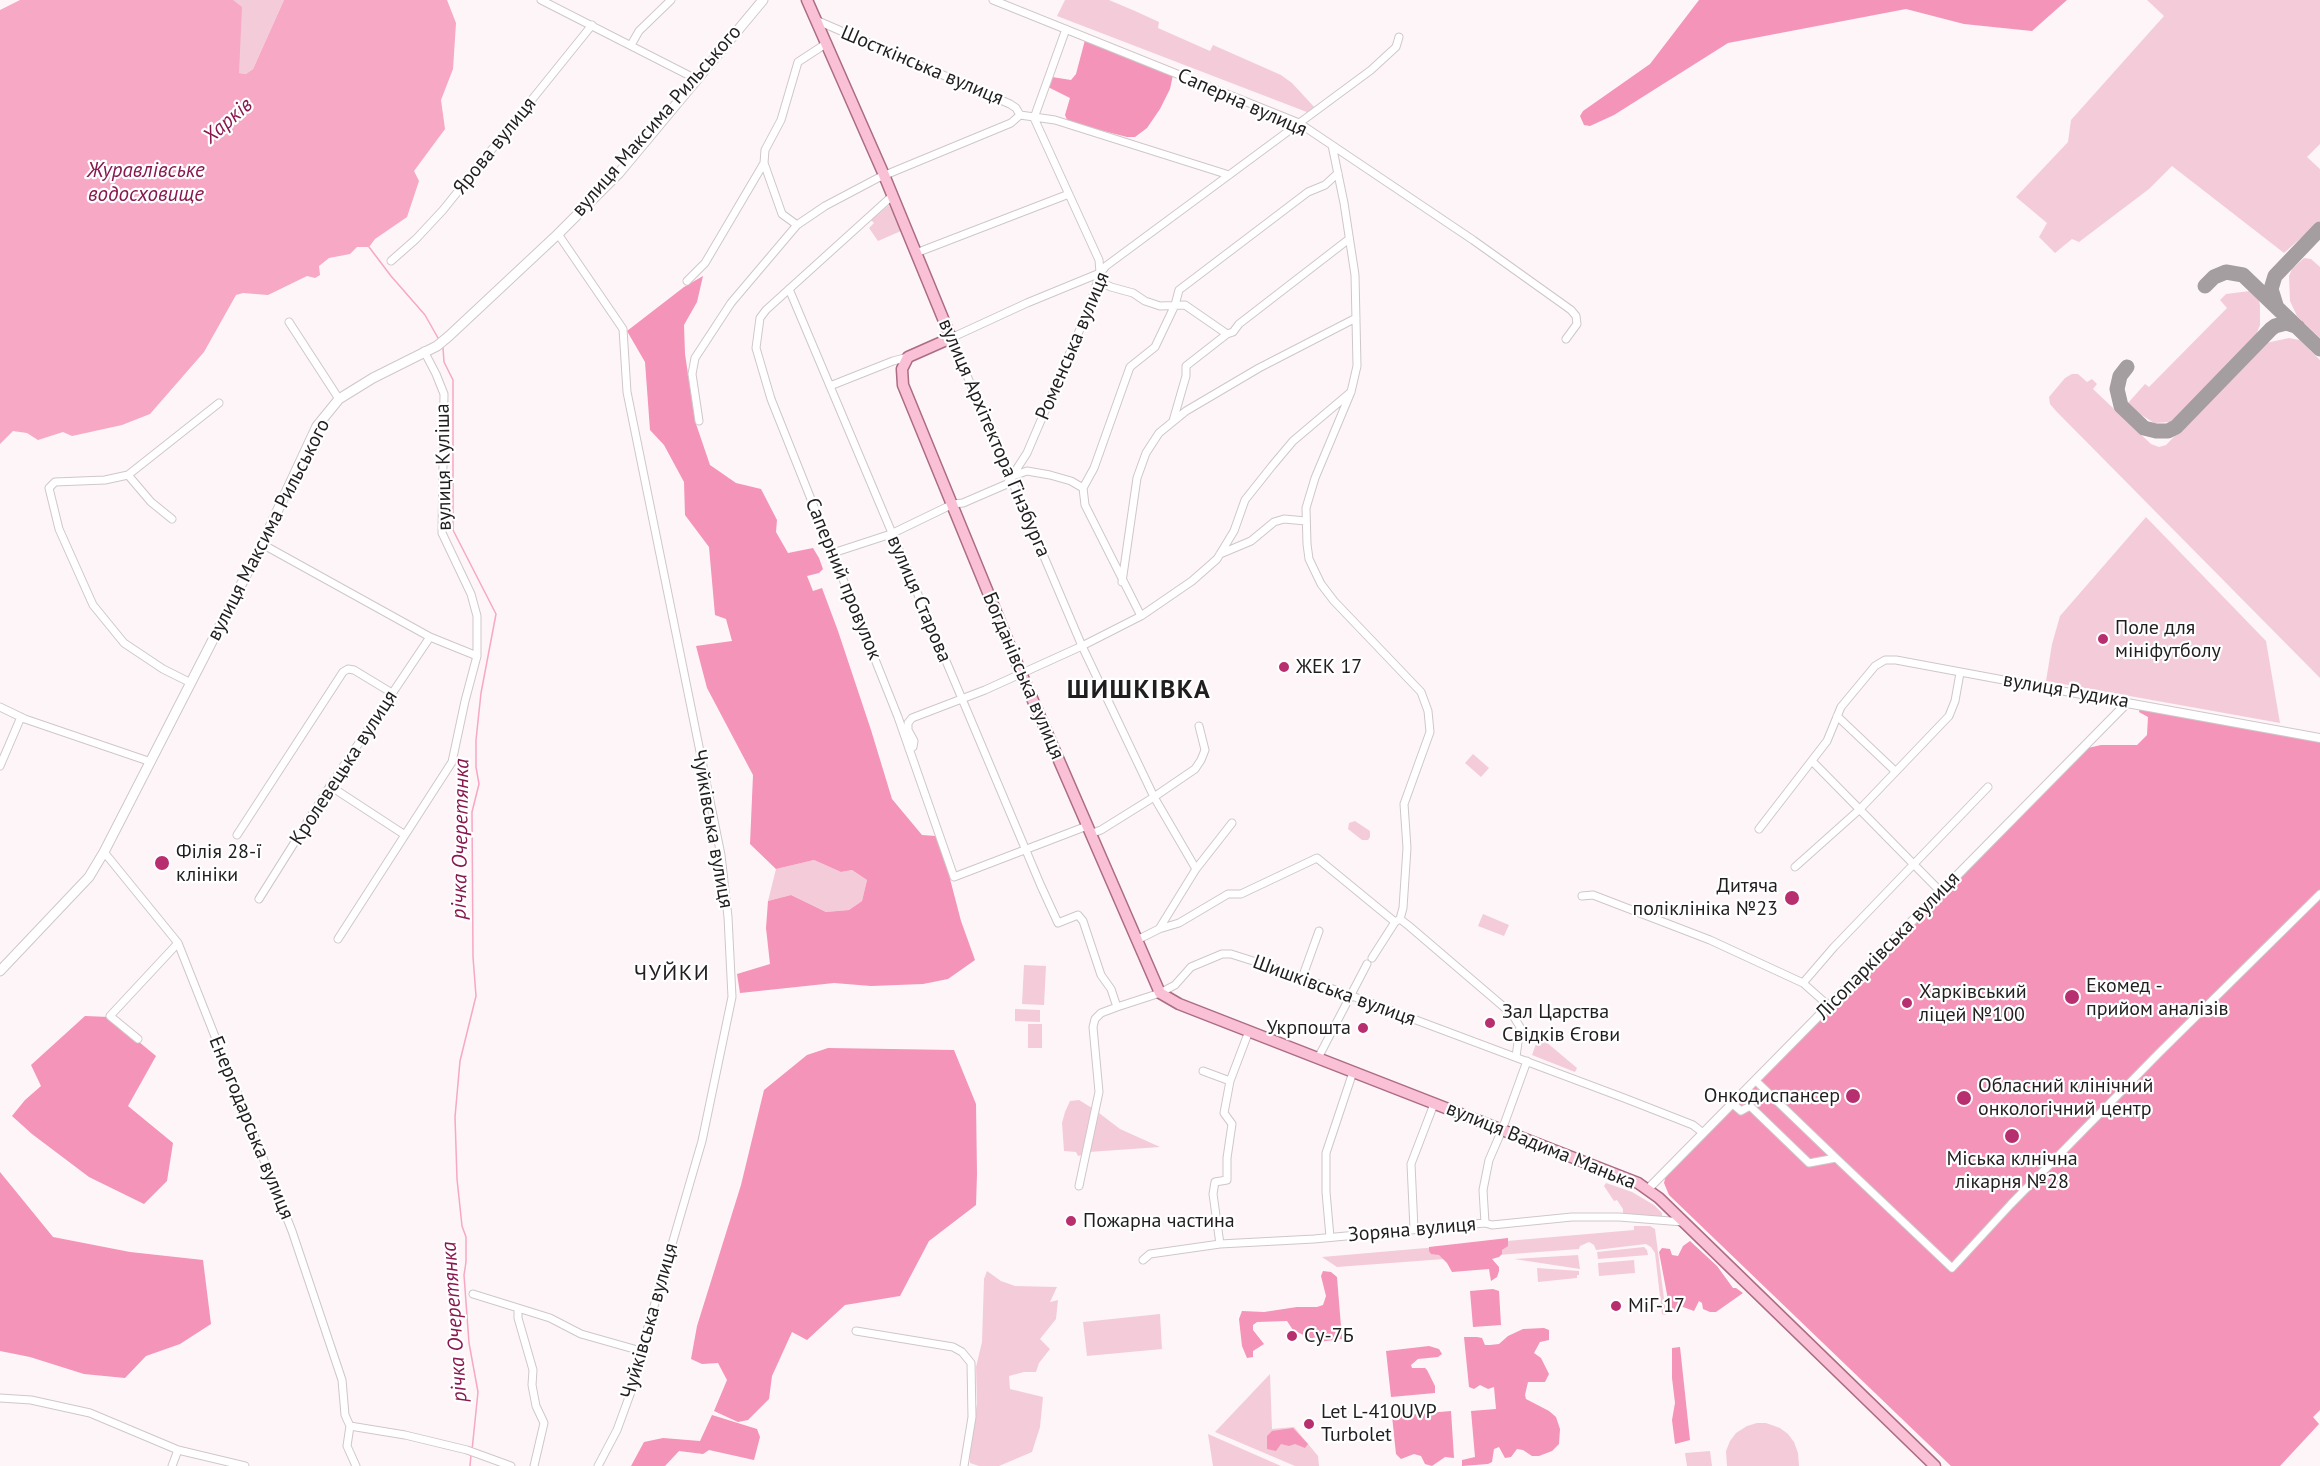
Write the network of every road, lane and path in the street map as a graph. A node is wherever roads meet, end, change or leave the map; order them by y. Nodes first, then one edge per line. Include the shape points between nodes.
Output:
1 (541, 0) edge
2 (671, 0) edge
3 (763, 0) edge
4 (807, 0) edge
5 (993, 0) edge
6 (818, 21) junction
7 (592, 25) junction
8 (1066, 29) junction
9 (1399, 37) dead end
10 (827, 43) junction
11 (631, 45) junction
12 (696, 79) junction
13 (1020, 115) junction
14 (1034, 118) junction
15 (1299, 123) junction
16 (1332, 146) junction
17 (764, 163) junction
18 (1338, 173) junction
19 (884, 175) junction
20 (1229, 175) junction
21 (1069, 194) junction
22 (892, 196) junction
23 (797, 225) junction
24 (558, 234) junction
25 (1349, 239) junction
26 (916, 252) junction
27 (391, 261) dead end
28 (1099, 277) junction
29 (687, 281) dead end
30 (789, 289) junction
31 (1175, 305) junction
32 (1356, 318) junction
33 (289, 322) dead end
34 (1227, 334) junction
35 (951, 338) junction
36 (1566, 339) dead end
37 (424, 351) junction
38 (908, 357) junction
39 (830, 386) junction
40 (1351, 392) junction
41 (339, 399) junction
42 (219, 403) dead end
43 (699, 421) dead end
44 (1173, 422) junction
45 (128, 475) junction
46 (1010, 477) junction
47 (1083, 488) junction
48 (953, 504) junction
49 (172, 519) dead end
50 (1306, 521) junction
51 (891, 534) junction
52 (262, 544) junction
53 (833, 553) junction
54 (1220, 554) junction
55 (1122, 582) junction
56 (1141, 616) junction
57 (430, 637) junction
58 (1082, 646) junction
59 (477, 656) junction
60 (1021, 673) junction
61 (1960, 673) junction
62 (191, 682) junction
63 (392, 693) junction
64 (962, 699) junction
65 (2127, 702) junction
66 (0, 707) edge
67 (1837, 716) junction
68 (21, 717) junction
69 (1199, 726) dead end
70 (2320, 738) edge
71 (909, 749) junction
72 (1812, 760) junction
73 (151, 762) junction
74 (0, 766) edge
75 (1894, 771) junction
76 (330, 786) junction
77 (1988, 787) dead end
78 (1154, 798) junction
79 (1860, 809) junction
80 (1232, 823) dead end
81 (1759, 829) dead end
82 (1088, 830) junction
83 (237, 835) dead end
84 (405, 835) junction
85 (1026, 850) junction
86 (104, 852) junction
87 (1913, 864) junction
88 (1796, 867) dead end
89 (1196, 869) junction
90 (1941, 892) junction
91 (2320, 894) edge
92 (1582, 896) dead end
93 (259, 899) dead end
94 (1397, 920) junction
95 (1160, 929) junction
96 (1318, 931) dead end
97 (338, 939) dead end
98 (1137, 940) junction
99 (178, 943) junction
100 (0, 971) edge
101 (1302, 978) junction
102 (1803, 983) junction
103 (1160, 993) junction
104 (1352, 996) junction
105 (1117, 1006) junction
106 (1829, 1006) junction
107 (1249, 1031) junction
108 (138, 1039) dead end
109 (1516, 1057) junction
110 (1318, 1058) junction
111 (1527, 1061) junction
112 (1203, 1071) dead end
113 (1353, 1072) junction
114 (1230, 1081) junction
115 (1756, 1081) junction
116 (1434, 1104) junction
117 (1733, 1104) junction
118 (1502, 1130) junction
119 (1703, 1133) junction
120 (1836, 1158) junction
121 (1079, 1186) dead end
122 (1648, 1189) junction
123 (1683, 1222) junction
124 (1485, 1223) junction
125 (1414, 1229) junction
126 (1330, 1237) junction
127 (1220, 1244) junction
128 (1143, 1260) dead end
129 (473, 1294) dead end
130 (518, 1309) junction
131 (856, 1331) dead end
132 (641, 1351) junction
133 (0, 1398) edge
134 (350, 1426) junction
135 (178, 1450) junction
136 (172, 1466) edge
137 (245, 1466) edge
138 (356, 1466) edge
139 (512, 1466) edge
140 (534, 1466) edge
141 (598, 1466) edge
142 (964, 1466) edge
143 (1935, 1466) edge

1 - 7 street
2 - 11 street via 639,31
3 - 12 main road, вулиця Максима Рильського
4 - 6 main road, вулиця Архітектора Гінзбурга
5 - 8 street, Саперна вулиця
6 - 10 main road, вулиця Архітектора Гінзбурга
6 - 13 street, Шосткінська вулиця via 1010,104
7 - 11 street
7 - 27 street, Ярова вулиця via 443,210
8 - 14 street
8 - 15 street, Саперна вулиця
9 - 15 street, Роменська вулиця via 1396,47 1371,70
10 - 17 street via 798,62 782,120 765,150
10 - 19 main road, вулиця Архітектора Гінзбурга
11 - 12 street
12 - 24 main road, вулиця Максима Рильського via 618,173
13 - 14 street, Шосткінська вулиця
13 - 19 street via 1011,123
14 - 20 street, Шосткінська вулиця via 1055,120
14 - 21 street
15 - 16 street, Саперна вулиця
15 - 20 street, Роменська вулиця
16 - 18 street
16 - 36 street, Саперна вулиця via 1574,313 1577,324
17 - 23 street via 782,214
17 - 29 street via 705,263
18 - 25 street
18 - 31 street via 1179,290
19 - 22 main road, вулиця Архітектора Гінзбурга
19 - 23 street
20 - 28 street, Роменська вулиця via 1106,266
21 - 26 street
21 - 28 street via 1099,260
22 - 26 main road, вулиця Архітектора Гінзбурга
22 - 30 street
23 - 43 street via 731,303 695,358 692,374
24 - 37 main road, вулиця Максима Рильського via 449,336
24 - 132 street, Чуйківська вулиця via 623,329 627,392 721,855 728,917 732,998 702,1141
25 - 32 street
25 - 34 street
26 - 35 main road, вулиця Архітектора Гінзбурга
28 - 31 street via 1111,287 1133,293 1145,302
28 - 35 street via 1027,303
28 - 46 street, Роменська вулиця via 1027,453
30 - 39 street, вулиця Старова
30 - 53 street, Саперний провулок via 760,318 756,348 771,399
31 - 34 street via 1185,305
31 - 47 street via 1155,347 1131,367 1095,468
32 - 40 street via 1357,366
32 - 44 street via 1259,368
33 - 41 street
34 - 44 street via 1186,366
35 - 38 main road
35 - 46 street, вулиця Архітектора Гінзбурга
37 - 41 main road, вулиця Максима Рильського
37 - 59 street, вулиця Куліша via 444,394 442,533 471,594 477,616
38 - 39 street
38 - 48 main road, Богданівська вулиця via 902,369 903,385
39 - 51 street, вулиця Старова
40 - 50 street via 1315,478
40 - 54 street via 1293,441 1272,466 1245,500 1234,531
41 - 52 main road, вулиця Максима Рильського via 317,426
42 - 45 street
44 - 55 street via 1159,433 1146,453 1137,478
45 - 49 street
45 - 62 street via 51,484 49,490 59,528 93,604 124,643
46 - 47 street via 1027,471 1071,481
46 - 48 street via 1007,484
46 - 58 street, вулиця Архітектора Гінзбурга
47 - 55 street via 1085,504
48 - 51 street
48 - 60 main road, Богданівська вулиця
50 - 54 street via 1274,522 1251,541
50 - 94 street via 1309,559 1321,584 1421,692 1428,711 1430,732 1404,804 1407,848 1403,908
51 - 53 street
51 - 64 street, вулиця Старова
52 - 57 street
52 - 62 main road, вулиця Максима Рильського
53 - 71 street, Саперний провулок
54 - 56 street via 1192,581
55 - 56 street
56 - 58 street
57 - 59 street
57 - 63 street, Кролевецька вулиця
58 - 60 street
58 - 78 street, вулиця Архітектора Гінзбурга
59 - 84 street, вулиця Куліша via 453,762
60 - 64 street
60 - 82 main road, Богданівська вулиця
61 - 65 street, вулиця Рудика
61 - 67 street, вулиця Рудика via 1885,660 1875,666
61 - 75 street via 1950,716
62 - 73 main road, вулиця Максима Рильського
63 - 76 street, Кролевецька вулиця
63 - 83 street via 354,670 343,672
64 - 71 street via 912,718 908,730 914,741
64 - 85 street, вулиця Старова
65 - 70 street, вулиця Рудика
65 - 90 street, Лісопарківська вулиця
66 - 68 street
67 - 72 street via 1827,741
67 - 75 street
68 - 73 street
68 - 74 street
69 - 78 street via 1205,750 1201,760 1195,769
71 - 85 street, Саперний провулок via 954,877
72 - 79 street
72 - 81 street
73 - 86 main road, вулиця Максима Рильського
75 - 79 street
76 - 84 street
76 - 93 street, Кролевецька вулиця
77 - 87 street
78 - 82 street via 1101,830
78 - 89 street, вулиця Архітектора Гінзбурга
79 - 87 street
79 - 88 street
80 - 89 street
82 - 85 street
82 - 98 main road, Богданівська вулиця
84 - 97 street, вулиця Куліша
85 - 105 street, вулиця Старова via 1058,923 1078,915 1083,921
86 - 99 street, Енергодарська вулиця
86 - 100 main road, вулиця Максима Рильського via 89,877
87 - 90 street
87 - 102 street
89 - 95 street
90 - 106 street, Лісопарківська вулиця
91 - 120 street via 2158,1053 1952,1268
92 - 102 street via 1593,896 1710,940
94 - 95 street via 1317,858 1241,894 1228,894 1179,923
94 - 104 street
94 - 109 street via 1512,1014 1520,1027
95 - 98 street
96 - 101 street
98 - 103 main road, Богданівська вулиця
99 - 108 street via 110,1017
99 - 134 street, Енергодарська вулиця via 292,1231 342,1380 345,1415
101 - 103 street, Шишківська вулиця via 1222,954 1191,967
101 - 104 street, Шишківська вулиця
102 - 106 street
103 - 105 street
103 - 107 main road, вулиця Вадима Манька
104 - 109 street, Шишківська вулиця
104 - 110 street
105 - 121 street via 1097,1015 1093,1028 1099,1092
106 - 115 street, Лісопарківська вулиця
107 - 110 main road, вулиця Вадима Манька
107 - 114 street
109 - 111 street, Шишківська вулиця
110 - 113 main road, вулиця Вадима Манька
111 - 118 street
111 - 119 street, Шишківська вулиця
112 - 114 street
113 - 116 main road, вулиця Вадима Манька
113 - 126 street via 1326,1153
114 - 127 street via 1224,1113 1232,1124 1227,1180 1215,1182 1213,1194
115 - 117 street, Лісопарківська вулиця
115 - 120 street
116 - 118 main road, вулиця Вадима Манька
116 - 125 street via 1411,1164
117 - 119 street, Лісопарківська вулиця
117 - 120 street via 1741,1111 1750,1106 1809,1163
118 - 122 main road, вулиця Вадима Манька
118 - 124 street via 1485,1177
119 - 122 street, Лісопарківська вулиця
122 - 123 main road, вулиця Вадима Манька
123 - 124 street, Зоряна вулиця via 1572,1217 1492,1226
123 - 143 main road, вулиця Вадима Манька
124 - 125 street, Зоряна вулиця
125 - 126 street, Зоряна вулиця
126 - 127 street, Зоряна вулиця
127 - 128 street, Зоряна вулиця via 1150,1254
129 - 130 street
130 - 132 street via 550,1318 580,1334
130 - 140 street via 536,1406 544,1423
131 - 142 street via 953,1347 972,1363 972,1417
132 - 141 street, Чуйківська вулиця via 617,1430
133 - 135 street via 90,1413
134 - 138 street, Енергодарська вулиця via 347,1446
134 - 139 street via 467,1450
135 - 136 street
135 - 137 street

